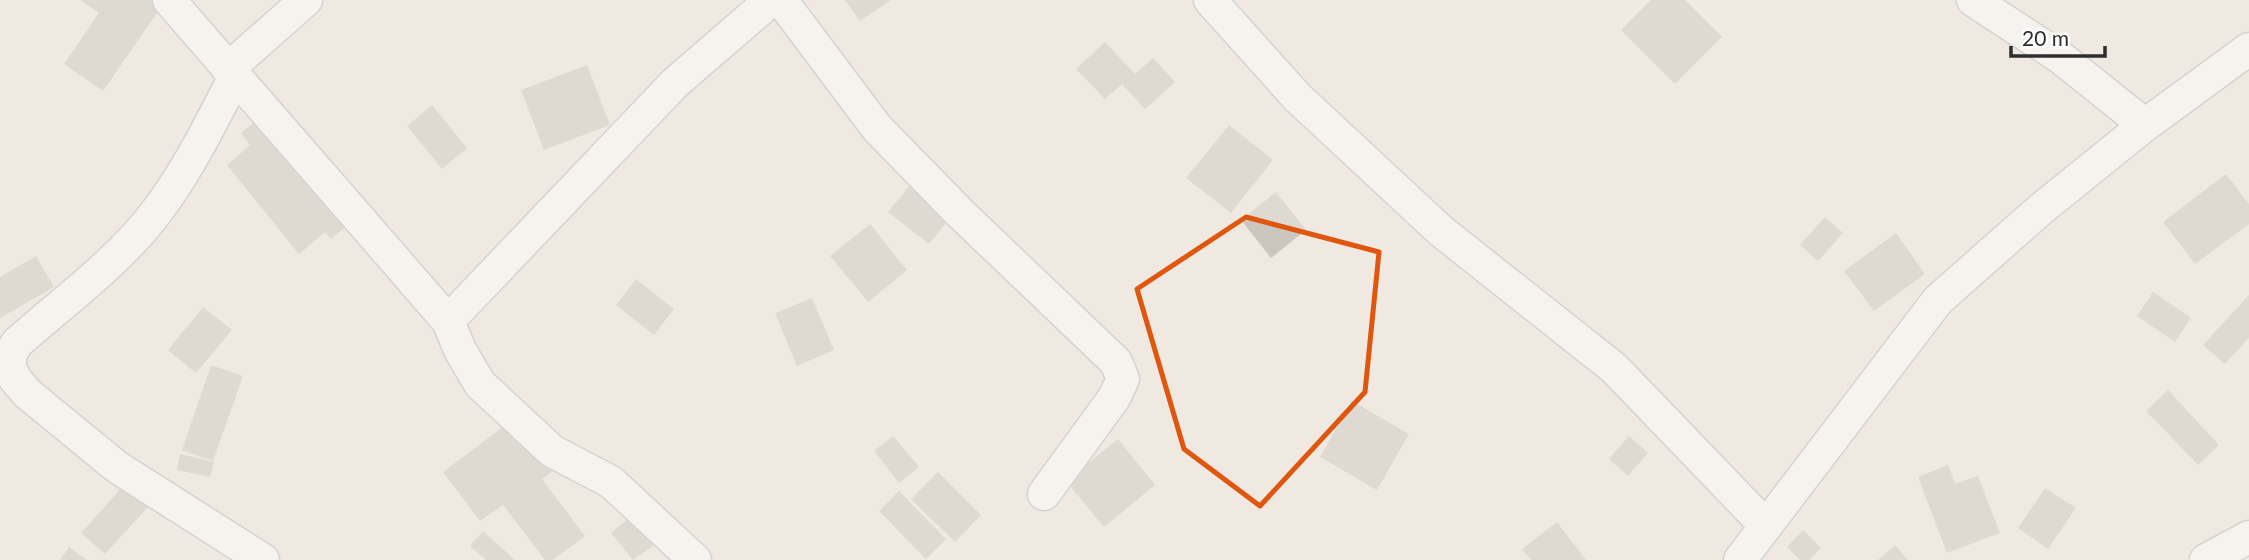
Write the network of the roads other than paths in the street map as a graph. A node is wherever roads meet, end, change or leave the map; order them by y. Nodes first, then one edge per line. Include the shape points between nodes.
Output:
1 (169, 0) edge
2 (306, 0) edge
3 (771, 0) edge
4 (782, 0) edge
5 (1210, 0) edge
6 (1973, 0) edge
7 (2249, 50) edge
8 (231, 73) junction
9 (2145, 125) junction
10 (448, 321) junction
11 (1044, 494) dead end
12 (1766, 526) junction
13 (2249, 537) edge
14 (263, 560) edge
15 (695, 560) edge
16 (1740, 560) edge
17 (2206, 560) edge

1 - 8 street
2 - 8 street
3 - 10 street via 675,83
4 - 11 street via 877,128 1116,362 1123,379 1114,398
5 - 12 street via 1297,97 1441,231 1614,369
6 - 9 street via 2060,57
7 - 9 street
8 - 10 street
8 - 14 street via 189,165 153,216 107,264 17,343 10,367 28,394 117,467
9 - 12 street via 1938,300
10 - 15 street via 480,384 552,452 611,482
12 - 16 street
13 - 17 street

